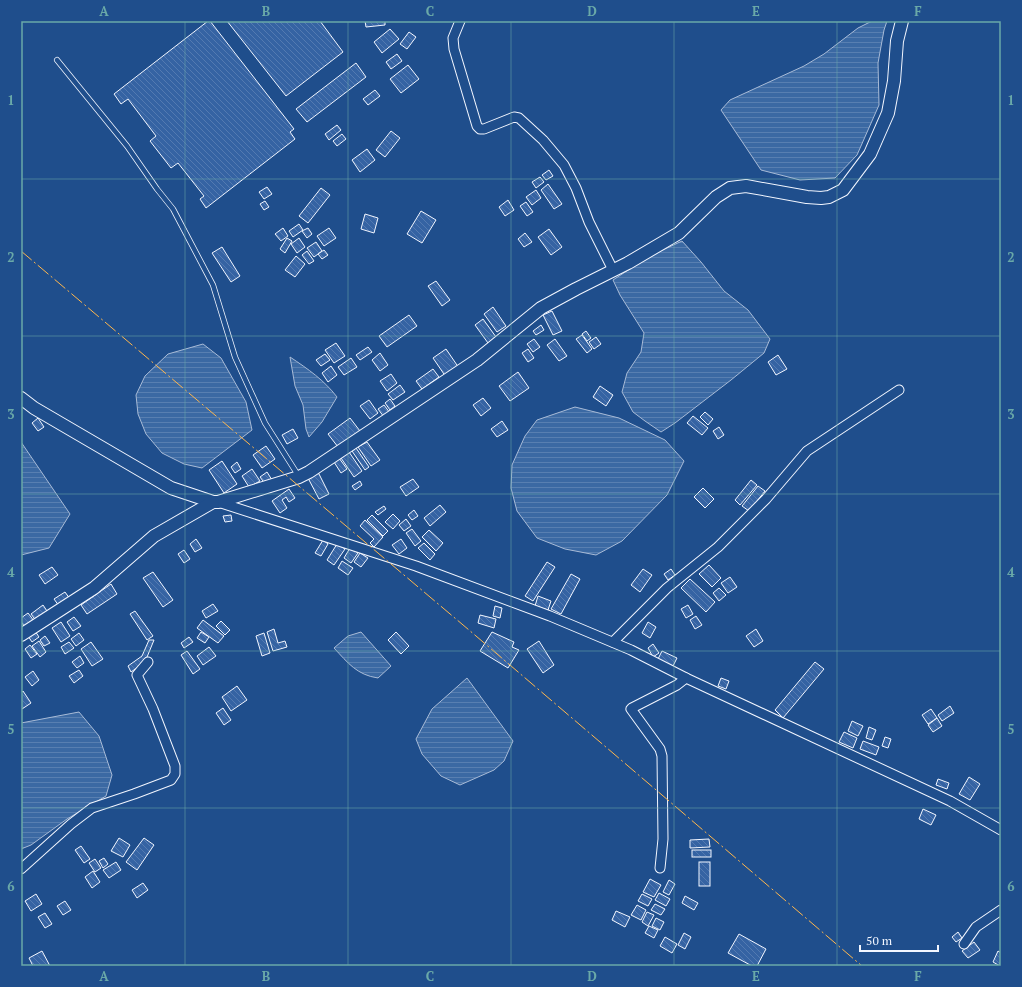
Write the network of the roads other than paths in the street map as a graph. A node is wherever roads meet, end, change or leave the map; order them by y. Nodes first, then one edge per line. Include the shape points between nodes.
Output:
1 (460, 21) edge
2 (902, 21) edge
3 (56, 60) dead end
4 (613, 270) junction
5 (899, 390) dead end
6 (21, 398) edge
7 (299, 477) junction
8 (215, 502) junction
9 (21, 635) edge
10 (613, 642) junction
11 (148, 662) dead end
12 (686, 678) junction
13 (1001, 830) edge
14 (660, 868) dead end
15 (21, 869) edge
16 (1001, 910) edge
17 (964, 944) dead end

1 - 4 street via 453,38 454,49 477,126 480,130 514,117 519,118 543,140 564,165
2 - 4 street via 888,114 870,154 843,190 829,197 820,198 746,186 730,188 716,197 679,233
3 - 7 lane via 127,146 173,209 213,285 235,356 265,423
4 - 7 street via 541,308 478,360
5 - 10 street via 807,451 766,499 718,547 667,588
6 - 8 street via 171,488
7 - 8 street
8 - 9 street via 154,536 94,588
8 - 10 street via 416,566
10 - 12 street
11 - 15 street via 138,675 175,766 175,774 171,780 92,808
12 - 13 street via 950,801
12 - 14 street via 631,710 662,756 663,839
16 - 17 street via 976,927

